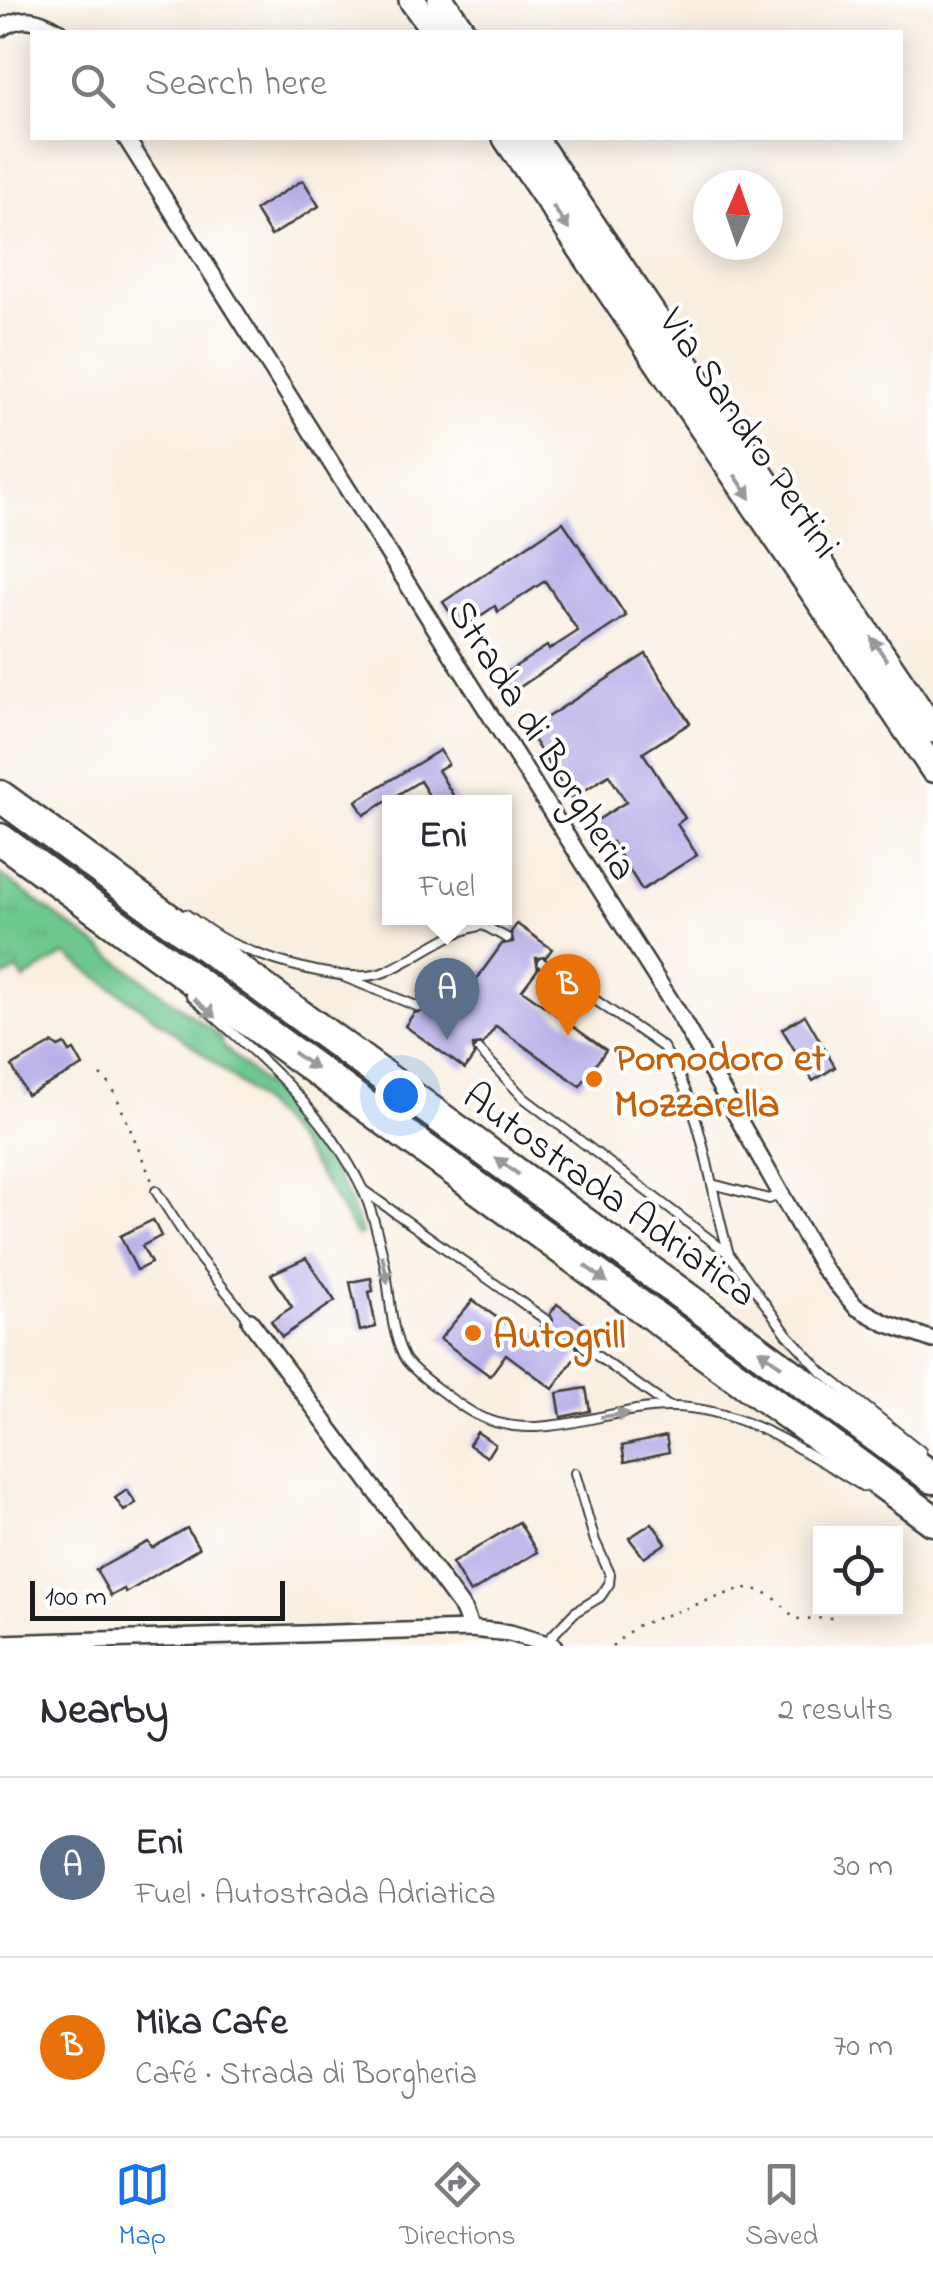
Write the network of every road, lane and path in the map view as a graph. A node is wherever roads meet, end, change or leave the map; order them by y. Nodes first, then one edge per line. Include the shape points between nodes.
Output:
1 (412, 0) edge
2 (442, 0) edge
3 (0, 29) edge
4 (57, 30) edge
5 (433, 30) edge
6 (462, 30) edge
7 (127, 140) edge
8 (507, 140) edge
9 (535, 140) edge
10 (933, 730) edge
11 (933, 769) edge
12 (0, 796) edge
13 (38, 823) junction
14 (0, 839) edge
15 (102, 859) dead end
16 (52, 876) junction
17 (180, 910) dead end
18 (479, 925) edge
19 (485, 925) edge
20 (507, 938) dead end
21 (153, 963) dead end
22 (542, 963) dead end
23 (337, 974) junction
24 (182, 988) dead end
25 (419, 1007) dead end
26 (478, 1050) dead end
27 (100, 1075) dead end
28 (712, 1184) junction
29 (363, 1190) junction
30 (156, 1192) joint
31 (782, 1194) junction
32 (729, 1254) junction
33 (546, 1320) dead end
34 (250, 1321) joint
35 (933, 1340) edge
36 (583, 1346) dead end
37 (668, 1406) junction
38 (933, 1461) edge
39 (575, 1473) dead end
40 (933, 1478) edge
41 (874, 1493) dead end
42 (891, 1502) dead end
43 (933, 1521) edge
44 (832, 1618) dead end
45 (471, 1630) junction
46 (0, 1643) edge
47 (550, 1644) edge
48 (612, 1646) edge

1 - 5 main road
2 - 6 main road
3 - 4 street via 38,19
7 - 31 street, Strada di Borgheria via 678,1011
8 -> 11 main road, Via Sandro Pertini
10 -> 9 main road, Via Sandro Pertini
12 - 13 highway, Autostrada Adriatica
13 - 15 lane
40 -> 13 highway, Autostrada Adriatica
14 - 16 highway, Autostrada Adriatica
16 - 21 lane
16 -> 43 highway, Autostrada Adriatica
17 - 23 lane via 227,942
18 - 23 lane via 386,972
19 - 20 lane
22 - 28 lane via 663,1046 689,1094
23 - 25 lane
24 -> 29 lane via 298,1094
26 - 32 lane via 524,1098
27 - 30 path via 112,1086
28 - 31 lane via 770,1199
28 - 32 lane
29 - 33 lane
29 -> 37 lane via 406,1362 476,1415 536,1428
30 - 34 lane
31 - 35 street, Strada di Borgheria via 823,1268 856,1307
32 - 38 lane via 822,1372
34 - 45 street via 463,1609
36 - 37 lane
37 - 41 lane via 712,1411 776,1436
39 - 47 lane via 609,1584
42 - 43 lane
44 - 48 path via 795,1619 775,1596 743,1588 636,1626
45 - 46 street
45 - 47 street

